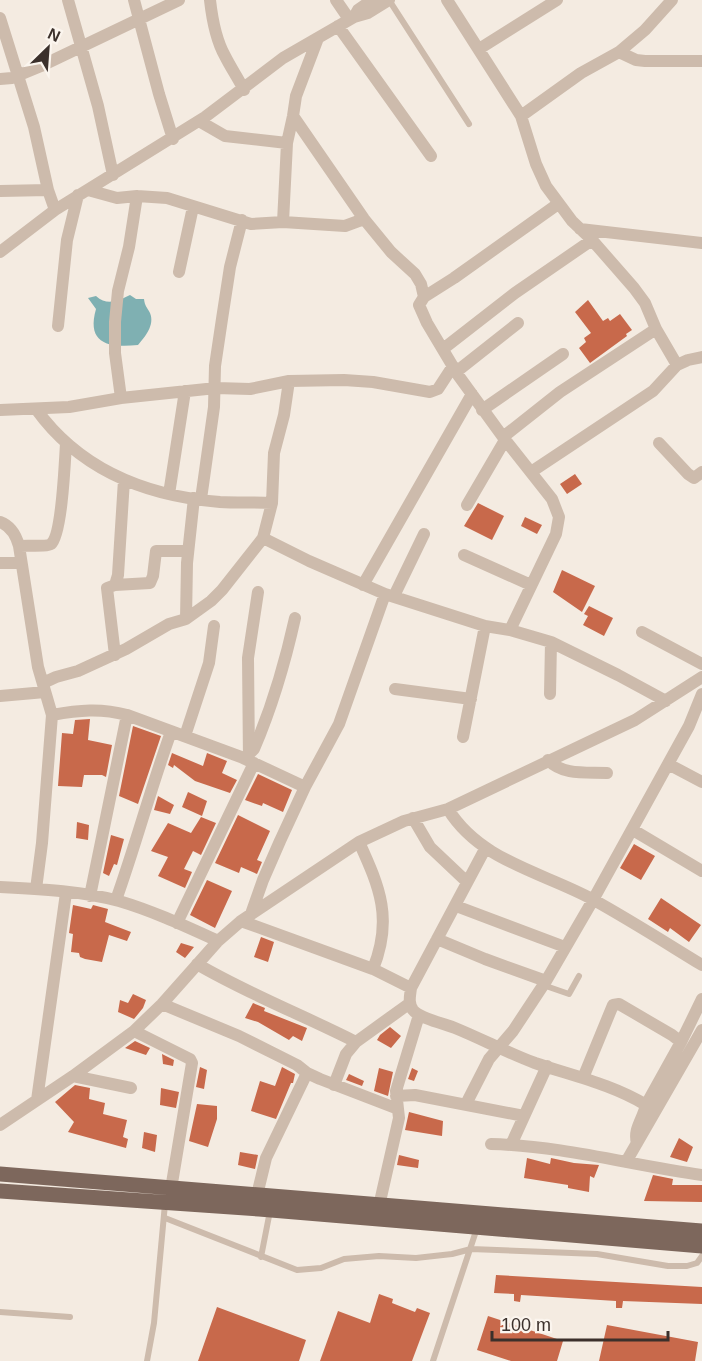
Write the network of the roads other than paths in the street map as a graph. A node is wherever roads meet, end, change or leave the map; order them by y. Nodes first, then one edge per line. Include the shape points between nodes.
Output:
1 (69, 0) edge
2 (134, 0) edge
3 (179, 0) edge
4 (210, 0) edge
5 (336, 0) edge
6 (372, 0) edge
7 (389, 0) edge
8 (447, 0) edge
9 (557, 0) edge
10 (672, 0) edge
11 (0, 18) edge
12 (140, 20) junction
13 (347, 21) junction
14 (318, 38) junction
15 (81, 46) junction
16 (479, 49) junction
17 (619, 52) junction
18 (702, 62) edge
19 (18, 75) junction
20 (0, 79) edge
21 (244, 90) junction
22 (293, 116) junction
23 (521, 116) junction
24 (199, 121) junction
25 (469, 124) dead end
26 (173, 139) junction
27 (286, 143) junction
28 (431, 156) dead end
29 (113, 175) junction
30 (0, 190) edge
31 (48, 190) junction
32 (83, 193) junction
33 (137, 196) junction
34 (558, 204) junction
35 (193, 207) junction
36 (55, 210) junction
37 (364, 219) junction
38 (242, 220) junction
39 (283, 222) junction
40 (580, 229) junction
41 (592, 240) junction
42 (702, 243) edge
43 (0, 252) edge
44 (179, 272) dead end
45 (424, 297) junction
46 (518, 323) dead end
47 (58, 326) dead end
48 (656, 329) junction
49 (443, 349) junction
50 (563, 354) dead end
51 (702, 357) edge
52 (677, 365) junction
53 (455, 369) junction
54 (289, 381) junction
55 (216, 388) junction
56 (185, 391) junction
57 (472, 394) junction
58 (121, 398) junction
59 (36, 409) junction
60 (0, 410) edge
61 (483, 410) junction
62 (504, 439) junction
63 (66, 443) junction
64 (659, 443) dead end
65 (531, 472) junction
66 (702, 472) edge
67 (124, 480) junction
68 (169, 494) junction
69 (197, 498) junction
70 (272, 503) junction
71 (467, 505) dead end
72 (0, 522) edge
73 (424, 534) dead end
74 (263, 538) junction
75 (19, 546) junction
76 (188, 551) junction
77 (464, 555) dead end
78 (21, 563) junction
79 (0, 564) edge
80 (115, 585) junction
81 (363, 585) junction
82 (531, 585) junction
83 (258, 592) dead end
84 (389, 595) junction
85 (295, 618) dead end
86 (186, 619) junction
87 (214, 626) dead end
88 (485, 626) junction
89 (510, 630) junction
90 (642, 632) dead end
91 (551, 642) junction
92 (115, 655) junction
93 (702, 664) edge
94 (702, 677) edge
95 (44, 688) junction
96 (395, 689) dead end
97 (549, 694) dead end
98 (702, 694) edge
99 (0, 696) edge
100 (471, 699) junction
101 (666, 701) junction
102 (52, 715) junction
103 (128, 716) junction
104 (171, 732) junction
105 (185, 736) junction
106 (463, 737) dead end
107 (250, 759) junction
108 (548, 760) junction
109 (669, 765) junction
110 (607, 773) dead end
111 (702, 782) edge
112 (305, 787) junction
113 (448, 809) junction
114 (413, 818) junction
115 (633, 830) junction
116 (359, 842) junction
117 (485, 849) junction
118 (702, 871) edge
119 (467, 882) junction
120 (0, 887) edge
121 (36, 889) junction
122 (66, 893) junction
123 (90, 896) junction
124 (116, 900) junction
125 (593, 900) junction
126 (456, 906) junction
127 (246, 917) junction
128 (177, 923) junction
129 (437, 939) junction
130 (218, 941) junction
131 (565, 947) junction
132 (197, 964) junction
133 (702, 965) edge
134 (373, 969) junction
135 (579, 976) dead end
136 (544, 983) junction
137 (411, 988) junction
138 (702, 999) edge
139 (410, 1003) junction
140 (162, 1004) junction
141 (418, 1015) junction
142 (702, 1030) edge
143 (134, 1031) junction
144 (356, 1042) junction
145 (681, 1042) junction
146 (501, 1047) junction
147 (548, 1066) junction
148 (307, 1073) junction
149 (74, 1076) junction
150 (583, 1078) junction
151 (334, 1085) junction
152 (131, 1088) dead end
153 (396, 1096) junction
154 (38, 1100) junction
155 (466, 1104) junction
156 (646, 1105) junction
157 (398, 1109) junction
158 (524, 1116) junction
159 (0, 1125) edge
160 (637, 1143) junction
161 (491, 1144) dead end
162 (511, 1145) junction
163 (626, 1162) junction
164 (0, 1174) edge
165 (702, 1174) edge
166 (0, 1191) edge
167 (257, 1194) junction
168 (167, 1203) junction
169 (379, 1206) junction
170 (270, 1210) junction
171 (477, 1228) junction
172 (702, 1231) edge
173 (702, 1246) edge
174 (471, 1248) junction
175 (702, 1256) edge
176 (261, 1257) junction
177 (0, 1312) edge
178 (70, 1317) dead end
179 (147, 1361) edge
180 (433, 1361) edge

1 - 15 street
2 - 12 street
3 - 12 street
4 - 21 street via 224,55
5 - 13 street
6 - 13 street
7 - 13 street
7 - 25 lane
8 - 16 street
9 - 16 street
10 - 17 street
11 - 19 street
12 - 15 street
12 - 26 street
13 - 14 street
13 - 28 street
14 - 21 street via 283,58
14 - 22 street via 296,96
15 - 19 street
15 - 29 street
16 - 23 street
17 - 18 street via 636,60
17 - 23 street via 581,73
19 - 20 street
19 - 31 street
21 - 24 street
22 - 27 street
22 - 37 street
23 - 34 street via 536,164
24 - 26 street
24 - 27 street via 225,136
26 - 29 street
27 - 39 street
29 - 32 street
30 - 31 street
31 - 36 street
32 - 33 street via 117,198
32 - 36 street
32 - 47 street via 67,240
33 - 35 street via 167,198
33 - 58 street via 115,322
34 - 40 street
34 - 45 street
35 - 38 street
35 - 44 street
36 - 43 street
37 - 39 street via 345,226
37 - 45 street via 415,274
38 - 39 street via 251,224
38 - 55 street via 230,267 215,366
40 - 41 street
40 - 42 street
41 - 48 street via 645,303
41 - 49 street
45 - 49 street via 419,309
46 - 53 street
48 - 52 street
48 - 62 street via 560,393
49 - 53 street
50 - 61 street
51 - 52 street
52 - 65 street via 652,391
53 - 54 street via 438,389 430,392 374,382
53 - 57 street
54 - 55 street via 250,389
54 - 70 street via 274,453
55 - 56 street
55 - 69 street
56 - 58 street
56 - 68 street
57 - 61 street
57 - 81 street
58 - 59 street
59 - 60 street
59 - 63 street
61 - 62 street
62 - 65 street
62 - 71 street
63 - 67 street via 85,459
63 - 75 street via 63,491 53,541 47,545
64 - 66 street via 688,474 694,478
65 - 82 street via 552,499 559,524
67 - 68 street
67 - 80 street
68 - 69 street
69 - 70 street
69 - 76 street
70 - 74 street
72 - 75 street via 15,534
73 - 84 street
74 - 81 street
74 - 86 street via 216,596
75 - 78 street
76 - 80 street via 156,551 150,583
76 - 86 street
77 - 82 street
78 - 79 street
78 - 95 street
80 - 92 street via 107,588 106,598
81 - 84 street
82 - 89 street
83 - 107 street via 248,658
84 - 88 street
84 - 112 street via 339,724
85 - 107 street via 274,699
86 - 92 street via 169,624
87 - 105 street via 209,663
88 - 89 street
88 - 100 street
89 - 91 street
90 - 93 street
91 - 97 street
91 - 101 street
92 - 95 street via 56,677
94 - 101 street
95 - 99 street
95 - 102 street
96 - 100 street
98 - 109 street
100 - 106 street
101 - 108 street via 635,720
102 - 103 street via 91,709
102 - 121 street
103 - 104 street
103 - 123 street
104 - 105 street
104 - 124 street
105 - 107 street
107 - 112 street
107 - 128 street
108 - 110 street via 565,771
108 - 113 street
109 - 111 street
109 - 115 street
112 - 127 street
113 - 114 street
113 - 117 street
114 - 116 street
114 - 119 street via 430,847
115 - 118 street
115 - 125 street
116 - 127 street
116 - 134 street via 377,881 384,913 379,955
117 - 119 street
117 - 125 street
119 - 126 street
120 - 121 street
121 - 122 street
122 - 123 street
122 - 154 street
123 - 124 street
124 - 128 street
125 - 131 street
125 - 133 street
126 - 129 street
126 - 131 street
127 - 130 street
127 - 134 street
128 - 130 street
129 - 136 street
129 - 137 street
130 - 132 street
131 - 136 street
132 - 140 street
132 - 144 street
134 - 137 street
135 - 136 lane via 569,993
136 - 146 street
137 - 139 street
138 - 145 street
139 - 141 street
139 - 144 street
140 - 143 street
140 - 148 street via 239,1036
141 - 146 street
141 - 153 street
142 - 160 street
143 - 149 street
143 - 168 street via 192,1063
144 - 151 street via 346,1054
145 - 150 street via 619,1004 613,1005
145 - 156 street
146 - 147 street
146 - 155 street via 481,1072
147 - 150 street
147 - 158 street
148 - 151 street
148 - 167 street via 266,1158
149 - 152 street
149 - 154 street
150 - 156 street via 619,1090
151 - 157 street
153 - 155 street via 415,1095
153 - 157 street
154 - 159 street
155 - 158 street
156 - 160 street via 636,1130
157 - 169 street via 398,1130
158 - 162 street
160 - 163 street
161 - 162 street
162 - 163 street
163 - 165 street
164 - 168 main road
166 - 168 main road
167 - 168 main road
167 - 169 main road
168 - 170 main road
168 - 176 lane
168 - 179 lane
169 - 172 main road
170 - 171 main road
170 - 176 lane
171 - 173 main road
171 - 174 lane
174 - 175 lane via 597,1254 668,1266 687,1266 697,1263
174 - 176 lane via 416,1258 344,1259 321,1268 297,1270
174 - 180 lane
177 - 178 lane

